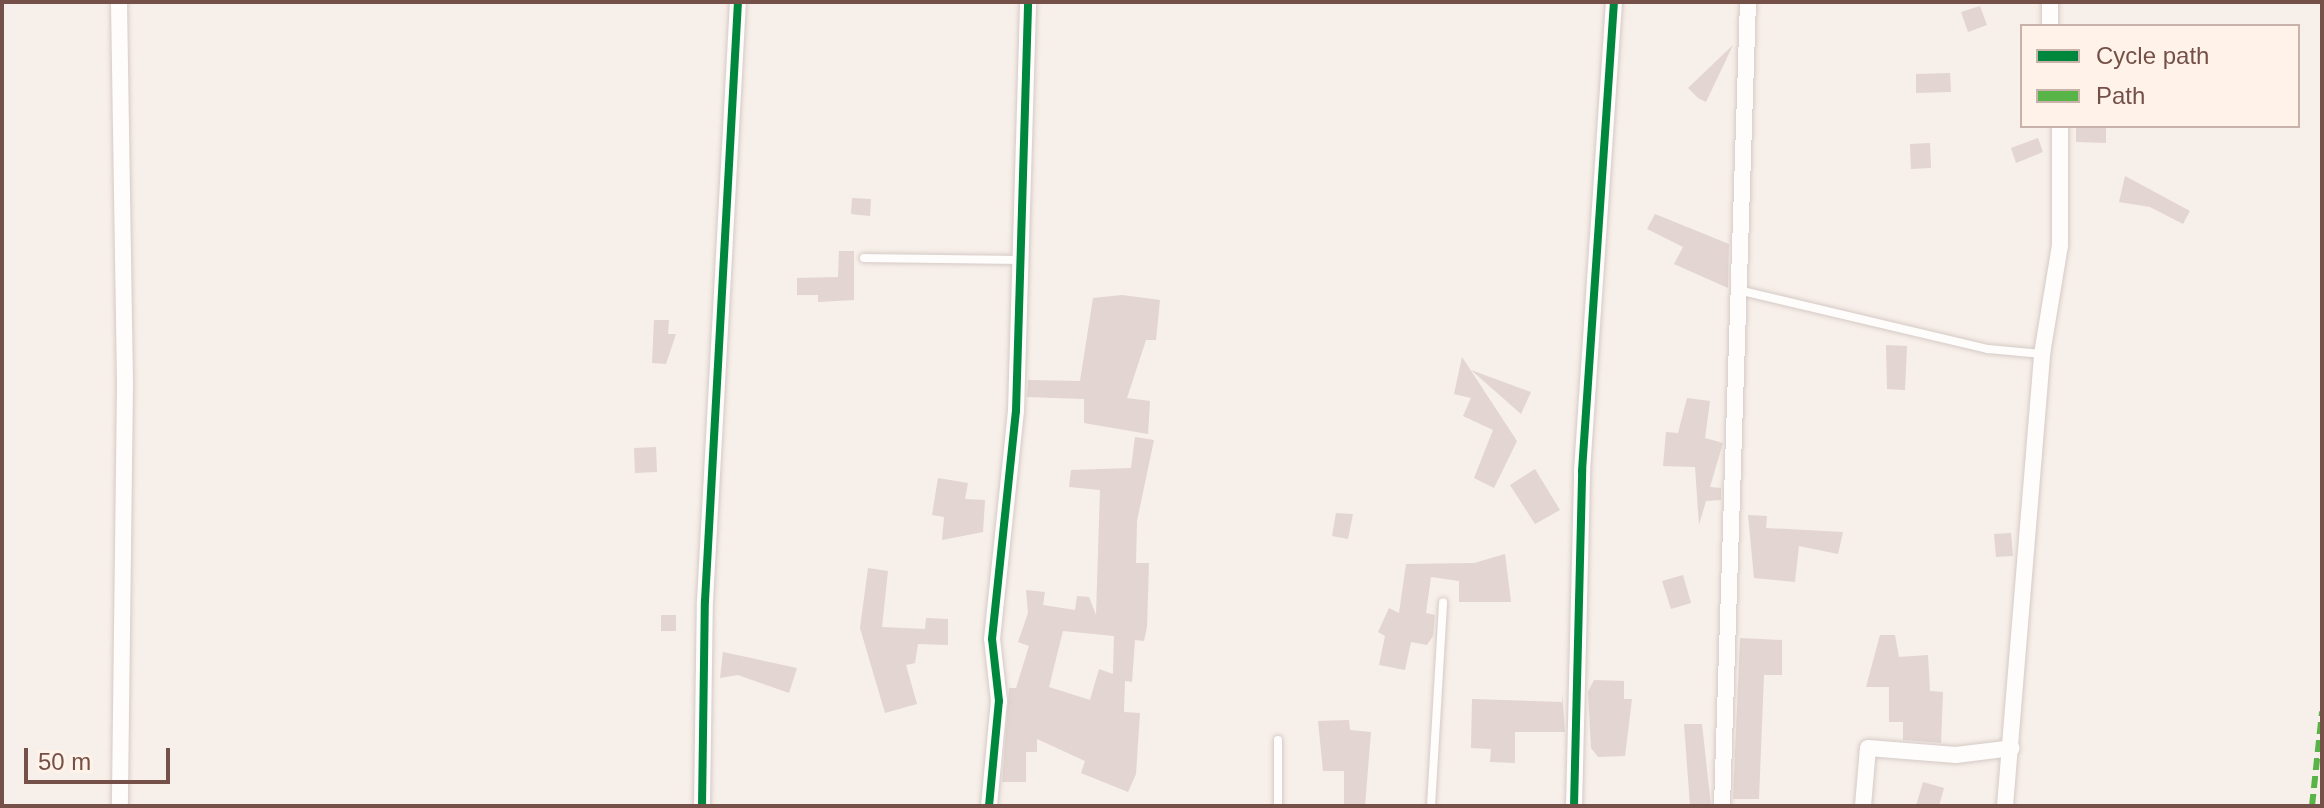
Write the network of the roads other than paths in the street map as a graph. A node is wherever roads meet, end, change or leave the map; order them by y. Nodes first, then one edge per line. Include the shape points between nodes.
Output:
1 (119, 2) edge
2 (738, 2) edge
3 (1028, 2) edge
4 (1614, 2) edge
5 (1748, 2) edge
6 (2050, 2) edge
7 (2050, 24) edge
8 (2060, 128) edge
9 (864, 258) dead end
10 (1017, 260) junction
11 (1737, 290) junction
12 (2042, 354) junction
13 (1443, 602) dead end
14 (1278, 740) dead end
15 (2012, 748) junction
16 (120, 806) edge
17 (702, 806) edge
18 (989, 806) edge
19 (1278, 806) edge
20 (1431, 806) edge
21 (1574, 806) edge
22 (1722, 806) edge
23 (1863, 806) edge
24 (2005, 806) edge

1 - 16 street via 125,385
2 - 17 street via 705,601
3 - 10 street
4 - 21 street via 1582,471
5 - 11 street via 1745,255
6 - 7 street
8 - 12 street via 2060,245
9 - 10 lane
10 - 18 street via 1016,411 992,639 999,701
11 - 12 lane via 1988,349
11 - 22 street
12 - 15 street
13 - 20 lane
14 - 19 lane
15 - 23 street via 1956,755 1868,748
15 - 24 street

